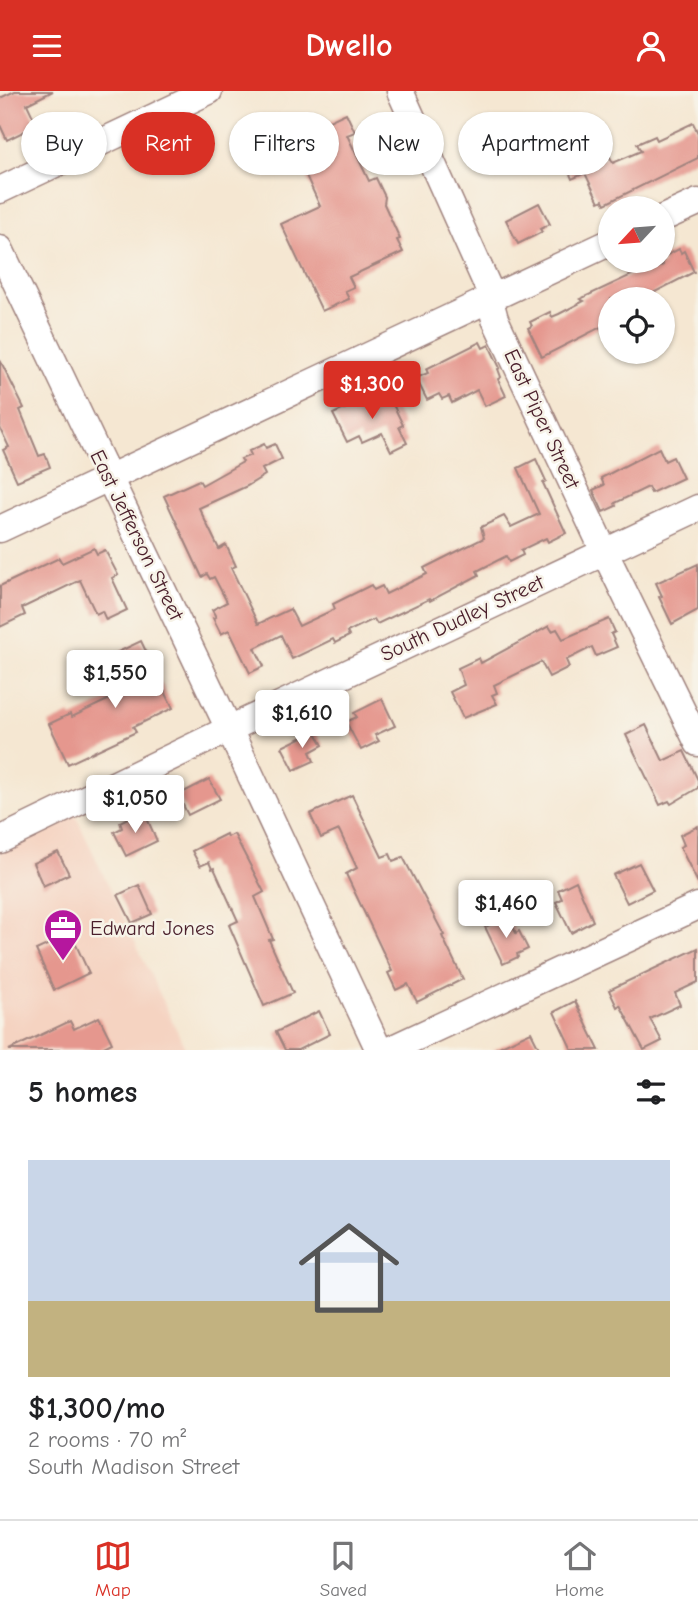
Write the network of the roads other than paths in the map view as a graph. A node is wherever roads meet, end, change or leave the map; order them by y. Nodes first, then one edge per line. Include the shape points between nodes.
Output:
1 (209, 91) edge
2 (400, 91) edge
3 (0, 190) edge
4 (698, 202) edge
5 (676, 212) edge
6 (598, 248) edge
7 (0, 249) edge
8 (492, 296) junction
9 (109, 477) junction
10 (698, 508) edge
11 (0, 529) edge
12 (604, 551) junction
13 (229, 729) junction
14 (698, 743) edge
15 (0, 840) edge
16 (698, 906) edge
17 (379, 1050) edge
18 (388, 1050) edge

1 - 3 street
2 - 8 street, East Piper Street
4 - 5 street
6 - 8 street
7 - 9 street, East Jefferson Street
8 - 9 street
8 - 12 street, East Piper Street via 495,319
9 - 11 street
9 - 13 street, East Jefferson Street
10 - 12 street, South Dudley Street
12 - 13 street, South Dudley Street
12 - 14 street, East Piper Street
13 - 15 street, South Dudley Street
13 - 17 street, East Jefferson Street
16 - 18 street

